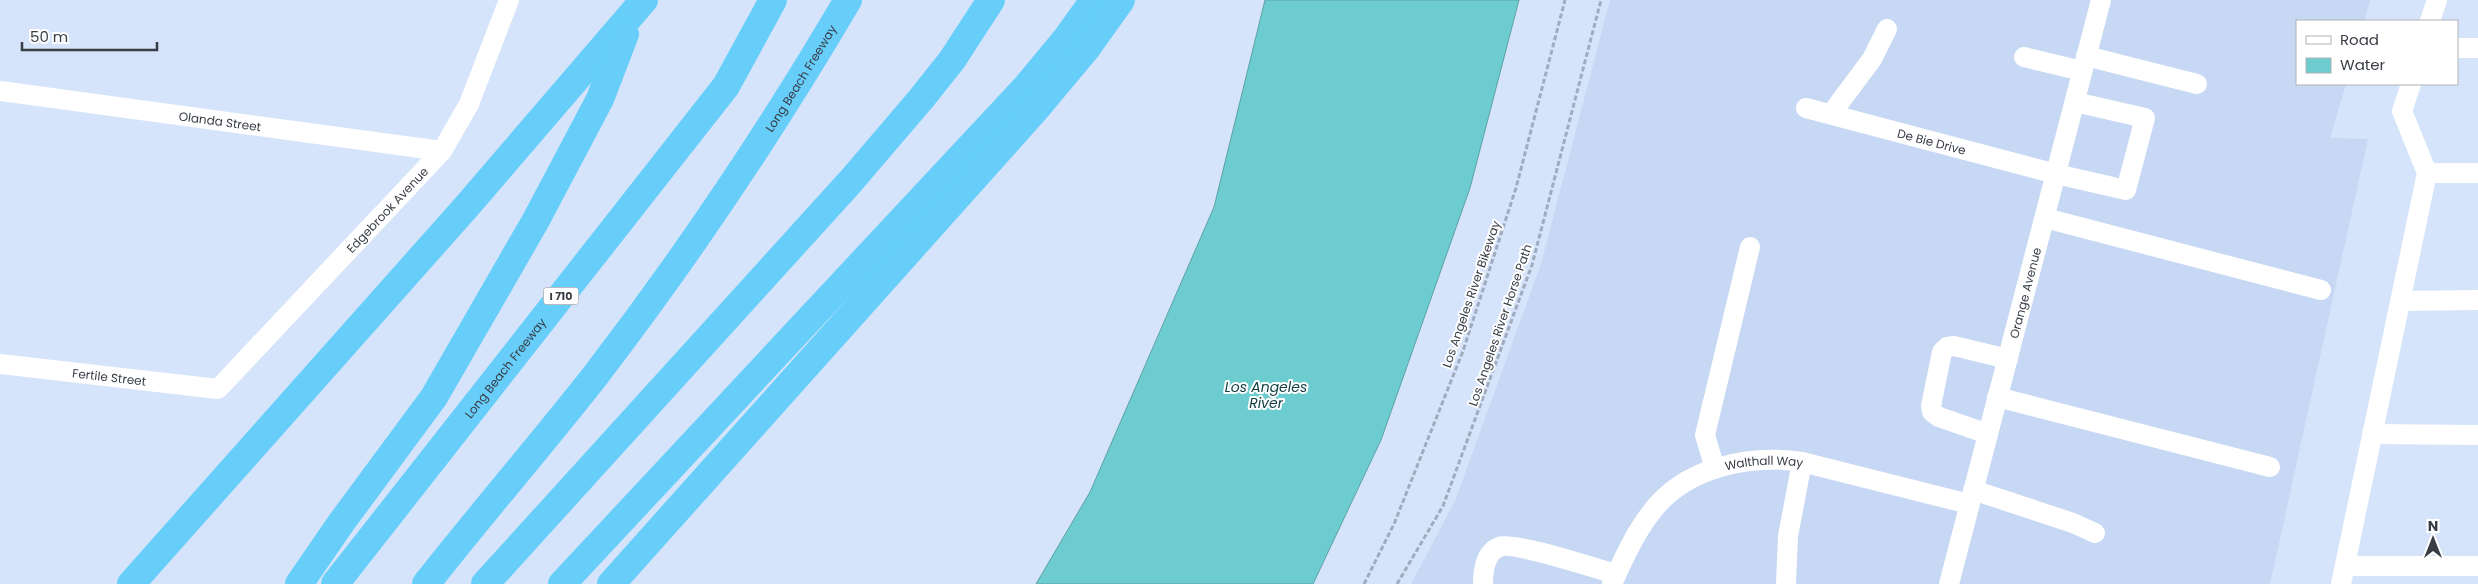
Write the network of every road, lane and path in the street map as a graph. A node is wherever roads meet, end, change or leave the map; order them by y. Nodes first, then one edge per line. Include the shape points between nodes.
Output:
1 (509, 0) edge
2 (638, 0) edge
3 (644, 0) edge
4 (774, 0) edge
5 (848, 0) edge
6 (991, 0) edge
7 (1094, 0) edge
8 (1121, 0) edge
9 (1565, 0) edge
10 (1601, 0) edge
11 (2437, 0) edge
12 (2098, 1) edge
13 (2430, 20) edge
14 (1887, 29) dead end
15 (2458, 48) edge
16 (2478, 48) edge
17 (2024, 57) dead end
18 (2084, 64) junction
19 (2197, 84) dead end
20 (2411, 85) edge
21 (0, 91) edge
22 (2075, 102) junction
23 (1806, 108) dead end
24 (1831, 114) junction
25 (442, 151) junction
26 (2427, 173) junction
27 (2478, 173) edge
28 (2056, 174) junction
29 (2045, 218) junction
30 (1750, 247) dead end
31 (2321, 290) dead end
32 (2478, 300) edge
33 (2401, 301) junction
34 (2008, 359) junction
35 (0, 364) edge
36 (218, 389) joint
37 (1997, 397) junction
38 (1988, 434) junction
39 (2372, 434) junction
40 (2478, 435) edge
41 (1802, 462) junction
42 (2270, 467) dead end
43 (1715, 469) junction
44 (1971, 497) junction
45 (2095, 533) dead end
46 (2478, 566) edge
47 (2343, 575) edge
48 (1614, 579) edge
49 (130, 584) edge
50 (299, 584) edge
51 (335, 584) edge
52 (426, 584) edge
53 (485, 584) edge
54 (562, 584) edge
55 (611, 584) edge
56 (1364, 584) edge
57 (1397, 584) edge
58 (1483, 584) edge
59 (1786, 584) edge
60 (1949, 584) edge

1 - 25 street, Edgebrook Avenue via 469,104
2 - 50 highway via 600,99 536,220 444,380
3 - 49 highway
4 - 51 highway, Long Beach Freeway / I 710 via 726,86
5 - 52 highway, Long Beach Freeway via 785,106 661,288 594,377
6 - 53 highway via 952,60 856,175
7 - 54 highway via 1027,86
8 - 55 highway via 1086,49 1035,110
9 - 56 path, Los Angeles River Bikeway via 1516,188 1463,351 1394,524
10 - 57 path, Los Angeles River Horse Path via 1532,265 1444,506
11 - 13 street
12 - 18 street, Orange Avenue
14 - 24 street via 1872,59
15 - 16 street
17 - 18 street
18 - 19 street
18 - 22 street, Orange Avenue
20 - 26 street via 2402,112
21 - 25 street, Olanda Street
22 - 28 street, Orange Avenue
22 - 28 street, De Bie Drive via 2145,118 2126,190
23 - 24 street, De Bie Drive
24 - 28 street, De Bie Drive
25 - 36 street, Edgebrook Avenue
26 - 27 street
26 - 33 street
28 - 29 street, Orange Avenue
29 - 31 street
29 - 34 street, Orange Avenue
30 - 43 street via 1705,435
32 - 33 street
33 - 39 street
34 - 37 street, Orange Avenue
34 - 38 street via 1954,346 1942,352 1930,406 1932,412
35 - 36 street, Fertile Street
37 - 38 street, Orange Avenue
37 - 42 street
38 - 44 street, Orange Avenue
39 - 40 street
39 - 47 street
41 - 43 street, Walthall Way via 1762,460 1738,462
41 - 44 street, Walthall Way
41 - 59 street via 1788,536
43 - 48 street, Walthall Way via 1678,486 1664,498 1631,544
44 - 45 street, Walthall Way via 2073,523
44 - 60 street, Orange Avenue
46 - 47 street
48 - 58 street via 1520,548 1500,546 1489,554

